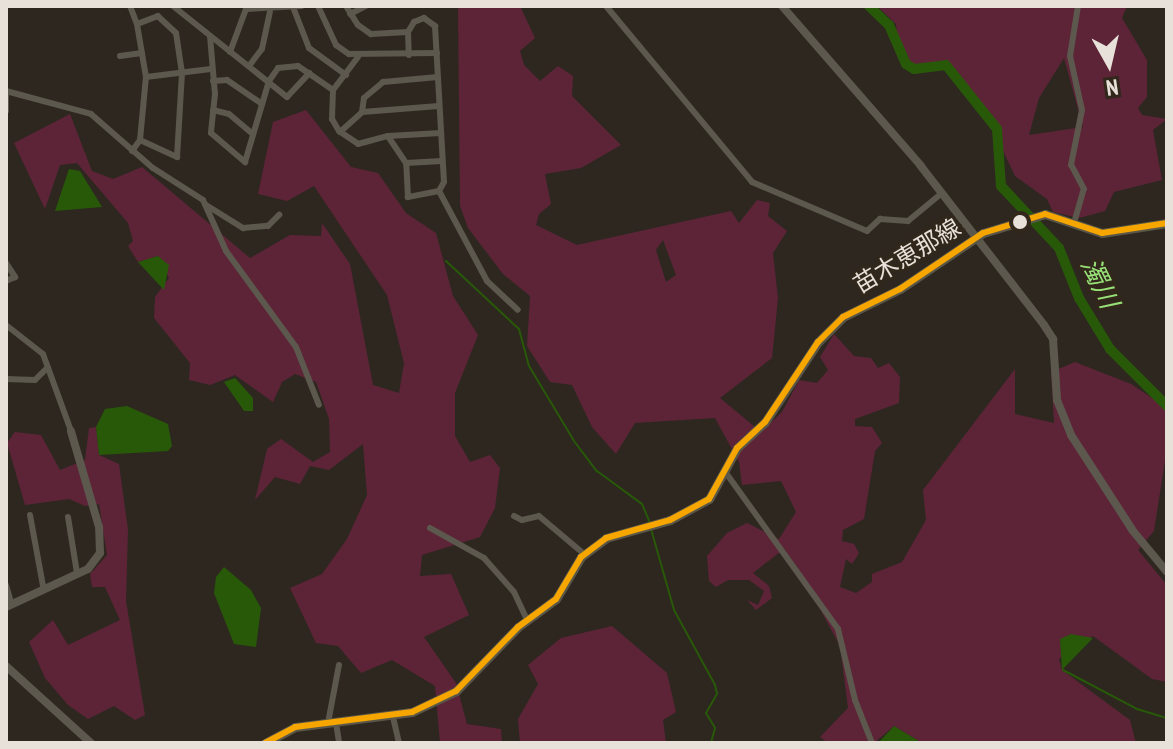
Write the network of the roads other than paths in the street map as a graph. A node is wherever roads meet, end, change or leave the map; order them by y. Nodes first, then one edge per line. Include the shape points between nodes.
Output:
1 (130, 6) edge
2 (173, 6) edge
3 (302, 6) edge
4 (318, 6) edge
5 (346, 6) edge
6 (366, 6) edge
7 (606, 6) edge
8 (782, 6) edge
9 (1078, 6) edge
10 (293, 7) edge
11 (270, 12) junction
12 (350, 14) junction
13 (137, 24) junction
14 (408, 32) junction
15 (210, 36) junction
16 (230, 52) junction
17 (142, 53) junction
18 (437, 53) junction
19 (409, 55) junction
20 (120, 56) dead end
21 (358, 57) junction
22 (249, 66) junction
23 (211, 69) junction
24 (182, 73) junction
25 (309, 73) junction
26 (346, 75) junction
27 (146, 77) junction
28 (438, 77) junction
29 (213, 81) junction
30 (269, 81) junction
31 (333, 90) junction
32 (6, 91) edge
33 (262, 104) junction
34 (439, 106) junction
35 (213, 110) junction
36 (6, 111) edge
37 (362, 112) junction
38 (340, 132) junction
39 (441, 133) junction
40 (253, 134) junction
41 (388, 136) junction
42 (140, 140) junction
43 (132, 151) junction
44 (442, 161) junction
45 (406, 163) junction
46 (439, 191) junction
47 (942, 193) junction
48 (204, 204) junction
49 (279, 215) dead end
50 (1074, 223) junction
51 (1167, 223) edge
52 (975, 238) junction
53 (6, 263) edge
54 (6, 281) edge
55 (518, 310) dead end
56 (6, 325) edge
57 (48, 367) junction
58 (6, 379) edge
59 (319, 405) dead end
60 (71, 431) joint
61 (726, 473) junction
62 (30, 515) dead end
63 (514, 516) dead end
64 (68, 517) dead end
65 (430, 528) dead end
66 (584, 554) junction
67 (1167, 572) edge
68 (77, 573) junction
69 (6, 585) edge
70 (43, 586) junction
71 (9, 605) edge
72 (527, 620) junction
73 (339, 665) dead end
74 (6, 666) edge
75 (393, 717) junction
76 (332, 723) junction
77 (91, 743) edge
78 (265, 743) edge
79 (339, 743) edge
80 (399, 743) edge
81 (872, 743) edge

1 - 13 street
2 - 15 street
3 - 10 street
4 - 21 street via 336,45
5 - 12 street
6 - 12 street
7 - 47 street via 752,182 867,231 880,219 908,221
8 - 47 street
9 - 50 street via 1070,56 1082,110 1071,165 1084,189
10 - 11 street
10 - 26 street via 309,48
11 - 16 street via 246,9
11 - 22 street via 262,49
12 - 14 street via 371,34
13 - 17 street
13 - 24 street via 158,16 176,33
14 - 18 street via 414,22 430,20
14 - 19 street
15 - 16 street
15 - 23 street
16 - 22 street
17 - 20 street
17 - 27 street
18 - 19 street
18 - 28 street
19 - 21 street
21 - 26 street
22 - 30 street
23 - 24 street
23 - 29 street
24 - 27 street
24 - 42 street via 177,157
25 - 30 street via 283,66
25 - 30 street via 287,97
25 - 31 street
26 - 31 street
27 - 42 street
28 - 34 street
28 - 37 street via 383,82 364,98
29 - 33 street via 231,82
29 - 35 street
30 - 33 street
31 - 38 street via 332,119
32 - 36 street
32 - 43 street via 81,109
33 - 40 street
34 - 37 street
34 - 39 street
35 - 40 street via 229,114
35 - 40 street via 211,133 245,162
37 - 38 street
38 - 41 street via 358,144
39 - 41 street
39 - 44 street
41 - 45 street
42 - 43 street
43 - 48 street
44 - 45 street
44 - 46 street via 444,182
45 - 46 street via 408,197
46 - 55 street via 487,281
47 - 52 street
48 - 49 street via 243,228 268,226
48 - 59 street via 226,251 296,347
50 - 51 main road, 苗木恵那線 via 1102,233
50 - 52 main road, 苗木恵那線 via 1039,215
52 - 61 main road, 苗木恵那線 via 900,289 847,315 821,337 765,422 737,448
52 - 67 street via 1049,332 1057,400 1071,435 1133,531
53 - 54 street via 15,277
56 - 57 street via 35,346
57 - 58 street via 35,380
57 - 60 street
60 - 68 street via 101,545 96,561
61 - 66 main road, 苗木恵那線 via 709,499 650,525 613,534
61 - 81 street via 838,629 855,700
62 - 70 street
63 - 66 street via 539,516
64 - 68 street
65 - 72 street via 484,558 514,592
66 - 72 main road, 苗木恵那線 via 556,599
68 - 70 street
69 - 71 street
70 - 71 street
72 - 75 main road, 苗木恵那線 via 446,698
73 - 76 street
74 - 77 street
75 - 76 main road, 苗木恵那線
75 - 80 street
76 - 78 main road, 苗木恵那線 via 286,729
76 - 79 street

